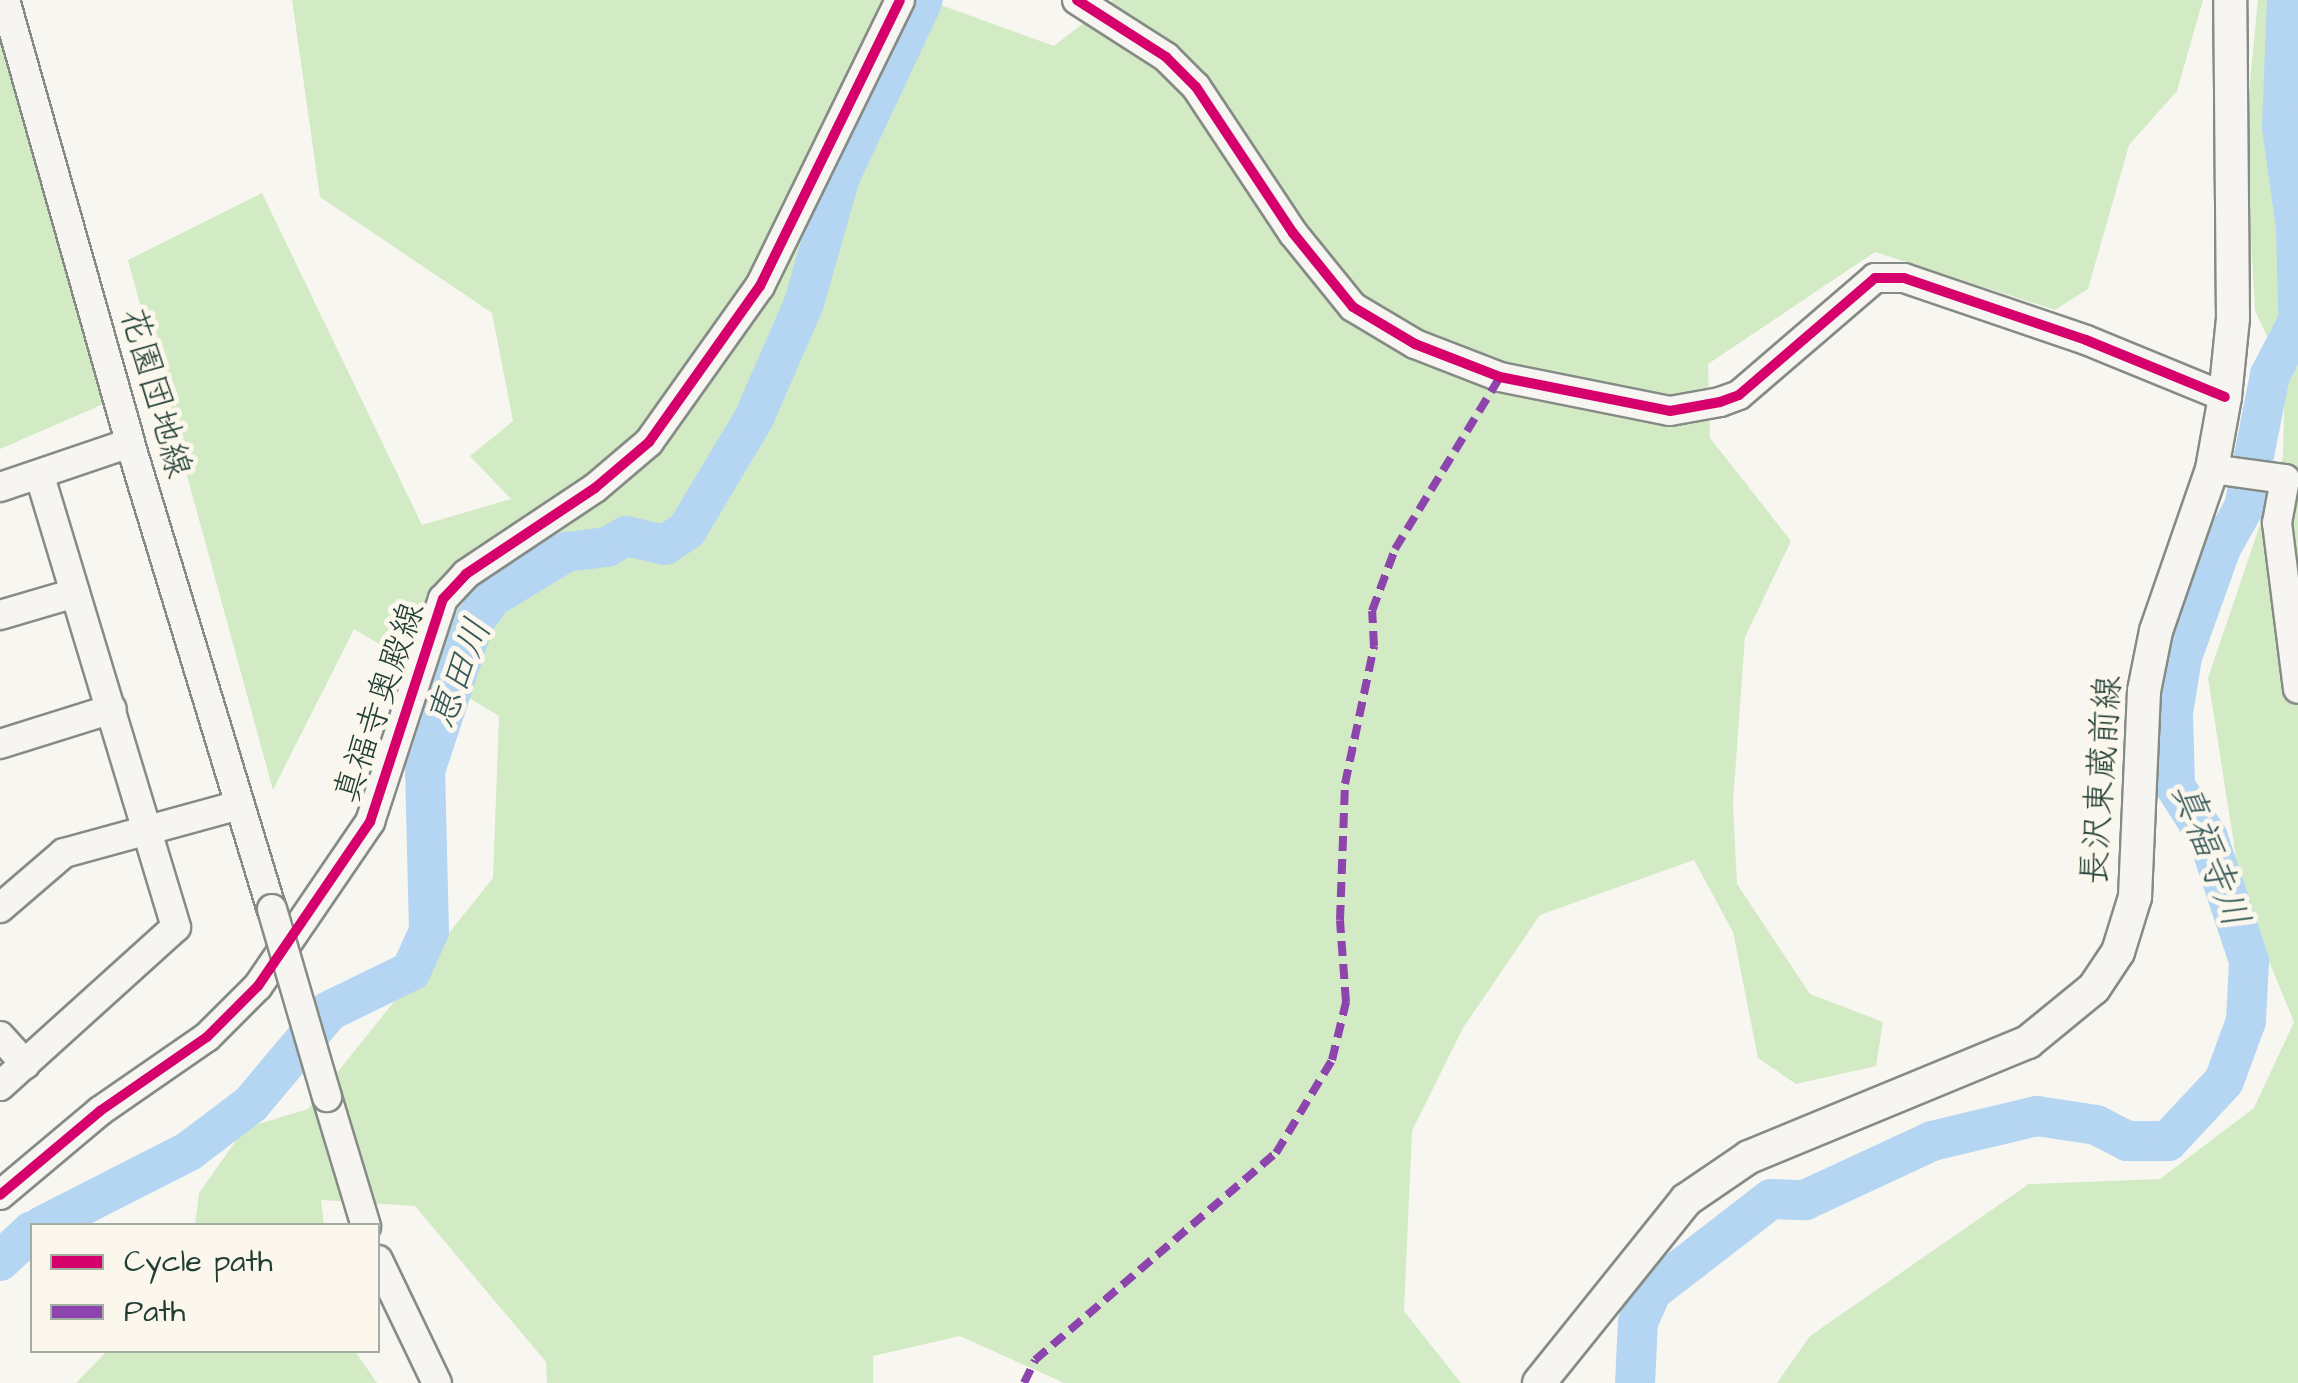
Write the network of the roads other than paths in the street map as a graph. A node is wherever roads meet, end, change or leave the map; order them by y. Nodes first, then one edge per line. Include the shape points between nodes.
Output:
1 (4, 0) edge
2 (900, 0) edge
3 (1077, 0) edge
4 (2230, 0) edge
5 (2226, 397) junction
6 (130, 443) junction
7 (2221, 470) junction
8 (40, 477) junction
9 (0, 488) edge
10 (76, 593) junction
11 (0, 615) edge
12 (2298, 689) edge
13 (112, 709) junction
14 (0, 744) edge
15 (240, 805) junction
16 (150, 832) junction
17 (0, 908) edge
18 (0, 1036) edge
19 (25, 1064) junction
20 (0, 1086) edge
21 (0, 1196) edge
22 (365, 1223) edge
23 (380, 1264) edge
24 (437, 1383) edge
25 (1539, 1383) edge

1 - 6 street, 花園団地線
2 - 21 street, 真福寺奥殿線 via 760,286 649,442 594,488 466,574 443,599 370,822 258,986 207,1037 100,1111
3 - 5 street via 1166,57 1196,87 1293,233 1353,307 1415,344 1500,377 1670,411 1720,402 1739,395 1876,278 1904,278
4 - 5 main road, 長沢東蔵前線 via 2233,318
5 - 7 main road, 長沢東蔵前線
6 - 8 street
6 - 15 street, 花園団地線
7 - 12 street via 2284,479 2277,523
7 - 25 main road, 長沢東蔵前線 via 2156,631 2144,691 2136,897 2118,952 2094,988 2028,1042 1749,1157 1686,1200
8 - 9 street
8 - 10 street
10 - 11 street
10 - 13 street
13 - 14 street
13 - 16 street
15 - 16 street
15 - 22 street, 花園団地線, bridge
16 - 17 street via 64,853
16 - 19 street via 176,928
18 - 19 street
19 - 20 street
23 - 24 street

